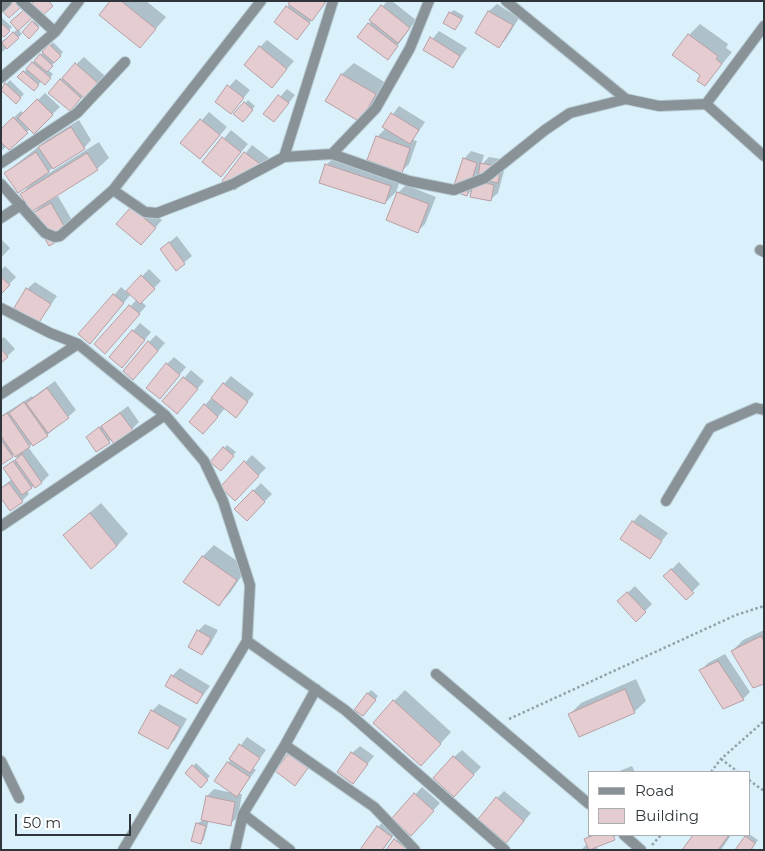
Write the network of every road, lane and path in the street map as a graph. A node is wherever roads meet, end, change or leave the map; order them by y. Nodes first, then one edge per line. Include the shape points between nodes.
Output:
1 (6, 1) edge
2 (21, 1) edge
3 (79, 1) edge
4 (260, 1) edge
5 (333, 1) edge
6 (429, 1) edge
7 (506, 1) edge
8 (1, 6) edge
9 (764, 26) edge
10 (55, 32) junction
11 (126, 62) dead end
12 (1, 78) edge
13 (626, 99) junction
14 (706, 104) junction
15 (332, 154) junction
16 (764, 156) edge
17 (284, 157) junction
18 (1, 163) edge
19 (1, 184) edge
20 (113, 190) junction
21 (21, 205) junction
22 (1, 218) edge
23 (1, 308) edge
24 (78, 344) junction
25 (1, 394) edge
26 (764, 410) edge
27 (165, 415) junction
28 (666, 501) dead end
29 (1, 526) edge
30 (764, 606) edge
31 (247, 641) junction
32 (436, 674) dead end
33 (316, 688) junction
34 (764, 721) edge
35 (497, 725) junction
36 (285, 745) junction
37 (721, 759) junction
38 (1, 761) edge
39 (712, 771) edge
40 (737, 771) edge
41 (750, 781) edge
42 (764, 791) edge
43 (19, 798) dead end
44 (588, 803) edge
45 (243, 814) junction
46 (625, 836) edge
47 (660, 836) edge
48 (123, 850) edge
49 (235, 850) edge
50 (290, 850) edge
51 (415, 850) edge
52 (505, 850) edge
53 (641, 850) edge
54 (649, 850) edge

1 - 8 street
2 - 10 street
3 - 10 street
4 - 20 street
5 - 17 street
6 - 15 street via 410,48 376,108
7 - 13 street
9 - 14 street
10 - 12 street
11 - 18 street via 77,113
13 - 14 street via 659,106
13 - 15 street via 570,113 485,178 454,190 409,181
14 - 16 street
15 - 17 street
17 - 20 street via 233,184 157,213 145,212
19 - 21 street
20 - 21 street via 55,237 45,233
21 - 22 street
23 - 24 street
24 - 25 street
24 - 27 street
26 - 28 street via 756,408 710,428
27 - 29 street
27 - 31 street via 204,461 223,501 250,585
30 - 35 path via 736,615
31 - 33 street
31 - 48 street
32 - 35 street
33 - 36 street
33 - 52 street
34 - 37 path
35 - 44 street
36 - 45 street
36 - 51 street via 374,807
37 - 39 path
37 - 40 path
38 - 43 street
41 - 42 path
45 - 49 street
45 - 50 street
46 - 53 street
47 - 54 path

